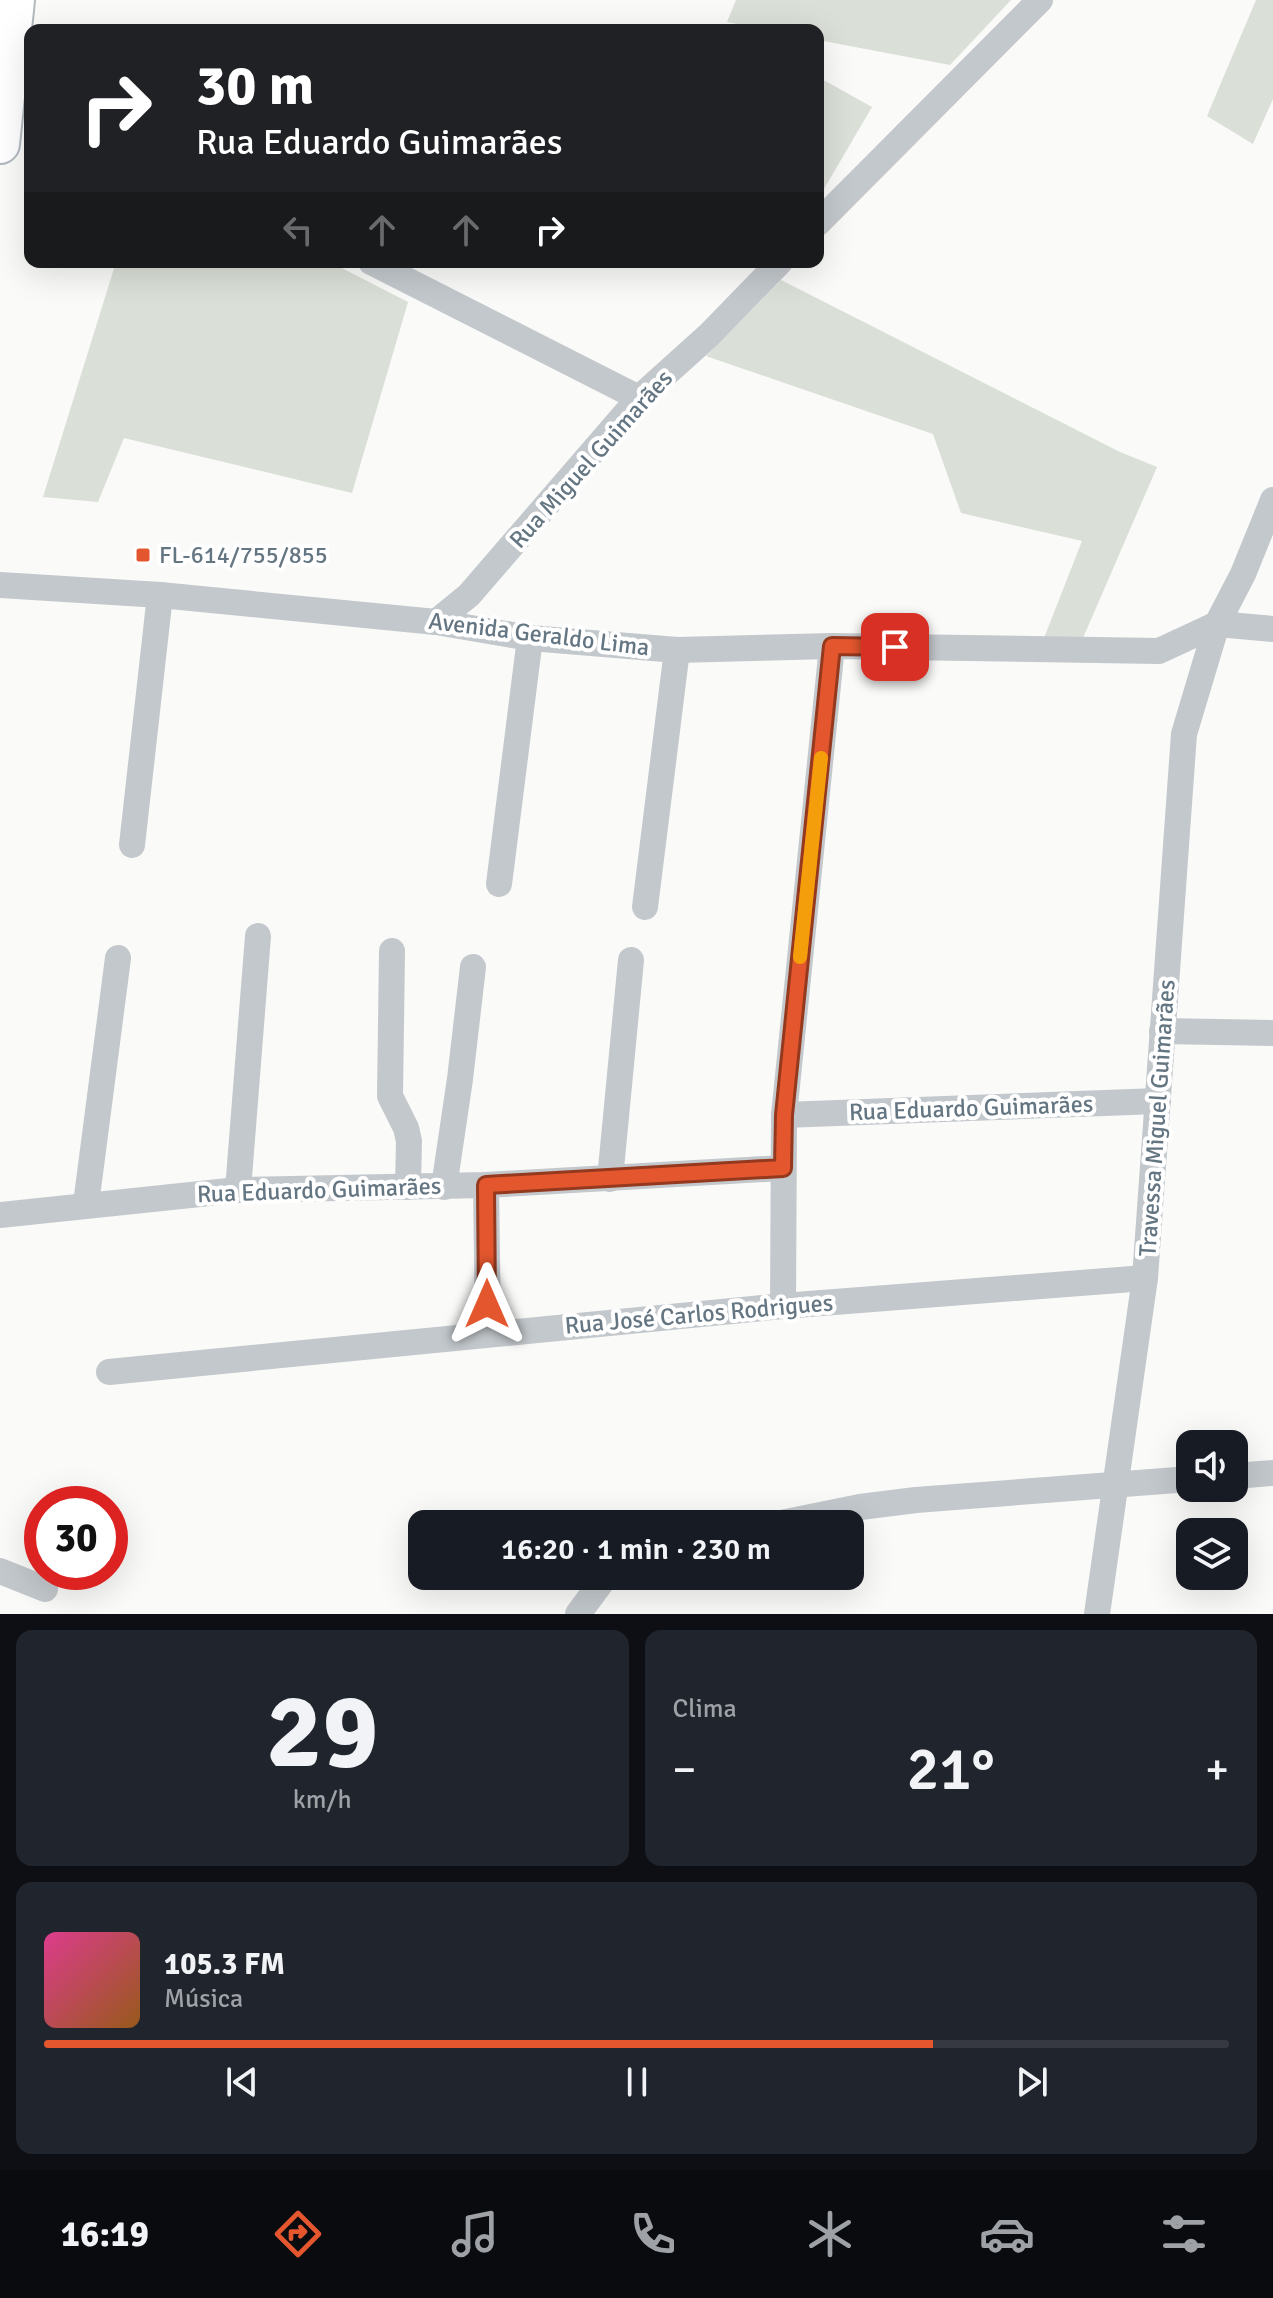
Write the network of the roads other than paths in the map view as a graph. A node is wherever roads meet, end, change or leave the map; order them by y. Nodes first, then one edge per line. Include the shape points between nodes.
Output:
1 (15, 0) edge
2 (1040, 0) edge
3 (0, 144) edge
4 (824, 217) edge
5 (383, 268) edge
6 (774, 268) edge
7 (639, 398) junction
8 (1273, 500) edge
9 (0, 585) edge
10 (160, 595) junction
11 (436, 622) junction
12 (1217, 624) junction
13 (1273, 629) edge
14 (530, 638) junction
15 (832, 646) junction
16 (677, 650) junction
17 (132, 845) dead end
18 (499, 884) dead end
19 (645, 907) dead end
20 (258, 936) dead end
21 (392, 951) dead end
22 (118, 958) dead end
23 (631, 960) dead end
24 (473, 967) dead end
25 (1162, 1031) junction
26 (1273, 1033) edge
27 (1158, 1101) junction
28 (784, 1115) junction
29 (783, 1168) junction
30 (610, 1179) junction
31 (486, 1185) junction
32 (408, 1187) junction
33 (444, 1187) junction
34 (238, 1190) junction
35 (86, 1204) junction
36 (0, 1215) edge
37 (1145, 1278) junction
38 (783, 1306) junction
39 (488, 1333) junction
40 (109, 1372) dead end
41 (1273, 1473) edge
42 (1248, 1475) edge
43 (1176, 1480) edge
44 (1114, 1485) junction
45 (845, 1510) edge
46 (0, 1571) edge
47 (24, 1581) edge
48 (596, 1590) edge
49 (578, 1614) edge
50 (1097, 1614) edge

1 - 3 main road
2 - 4 street
5 - 7 street
6 - 7 street, Rua Miguel Guimarães
7 - 11 street, Rua Miguel Guimarães via 469,595
8 - 12 street, Travessa Miguel Guimarães
9 - 10 street, Avenida Geraldo Lima
10 - 11 street, Avenida Geraldo Lima
10 - 17 street
11 - 14 street, Avenida Geraldo Lima
12 - 13 street
12 - 15 street, Avenida Geraldo Lima via 1159,651
12 - 25 street, Travessa Miguel Guimarães via 1184,734
14 - 16 street, Avenida Geraldo Lima
14 - 18 street
15 - 16 street, Avenida Geraldo Lima
15 - 28 street
16 - 19 street
20 - 34 street
21 - 32 street via 390,1096 409,1141
22 - 35 street
23 - 30 street
24 - 33 street
25 - 26 street
25 - 27 street, Travessa Miguel Guimarães
27 - 28 street, Rua Eduardo Guimarães
27 - 37 street, Travessa Miguel Guimarães
28 - 29 street
29 - 30 street, Rua Eduardo Guimarães
29 - 38 street
30 - 31 street, Rua Eduardo Guimarães
31 - 33 street, Rua Eduardo Guimarães
31 - 39 street
32 - 33 street, Rua Eduardo Guimarães
32 - 34 street, Rua Eduardo Guimarães
34 - 35 street, Rua Eduardo Guimarães
35 - 36 street, Rua Eduardo Guimarães
37 - 38 street, Rua José Carlos Rodrigues
37 - 44 street, Travessa Miguel Guimarães
38 - 39 street, Rua José Carlos Rodrigues
39 - 40 street, Rua José Carlos Rodrigues
41 - 42 street
43 - 44 street
44 - 45 street
44 - 50 street, Travessa Miguel Guimarães
46 - 47 street
48 - 49 street

